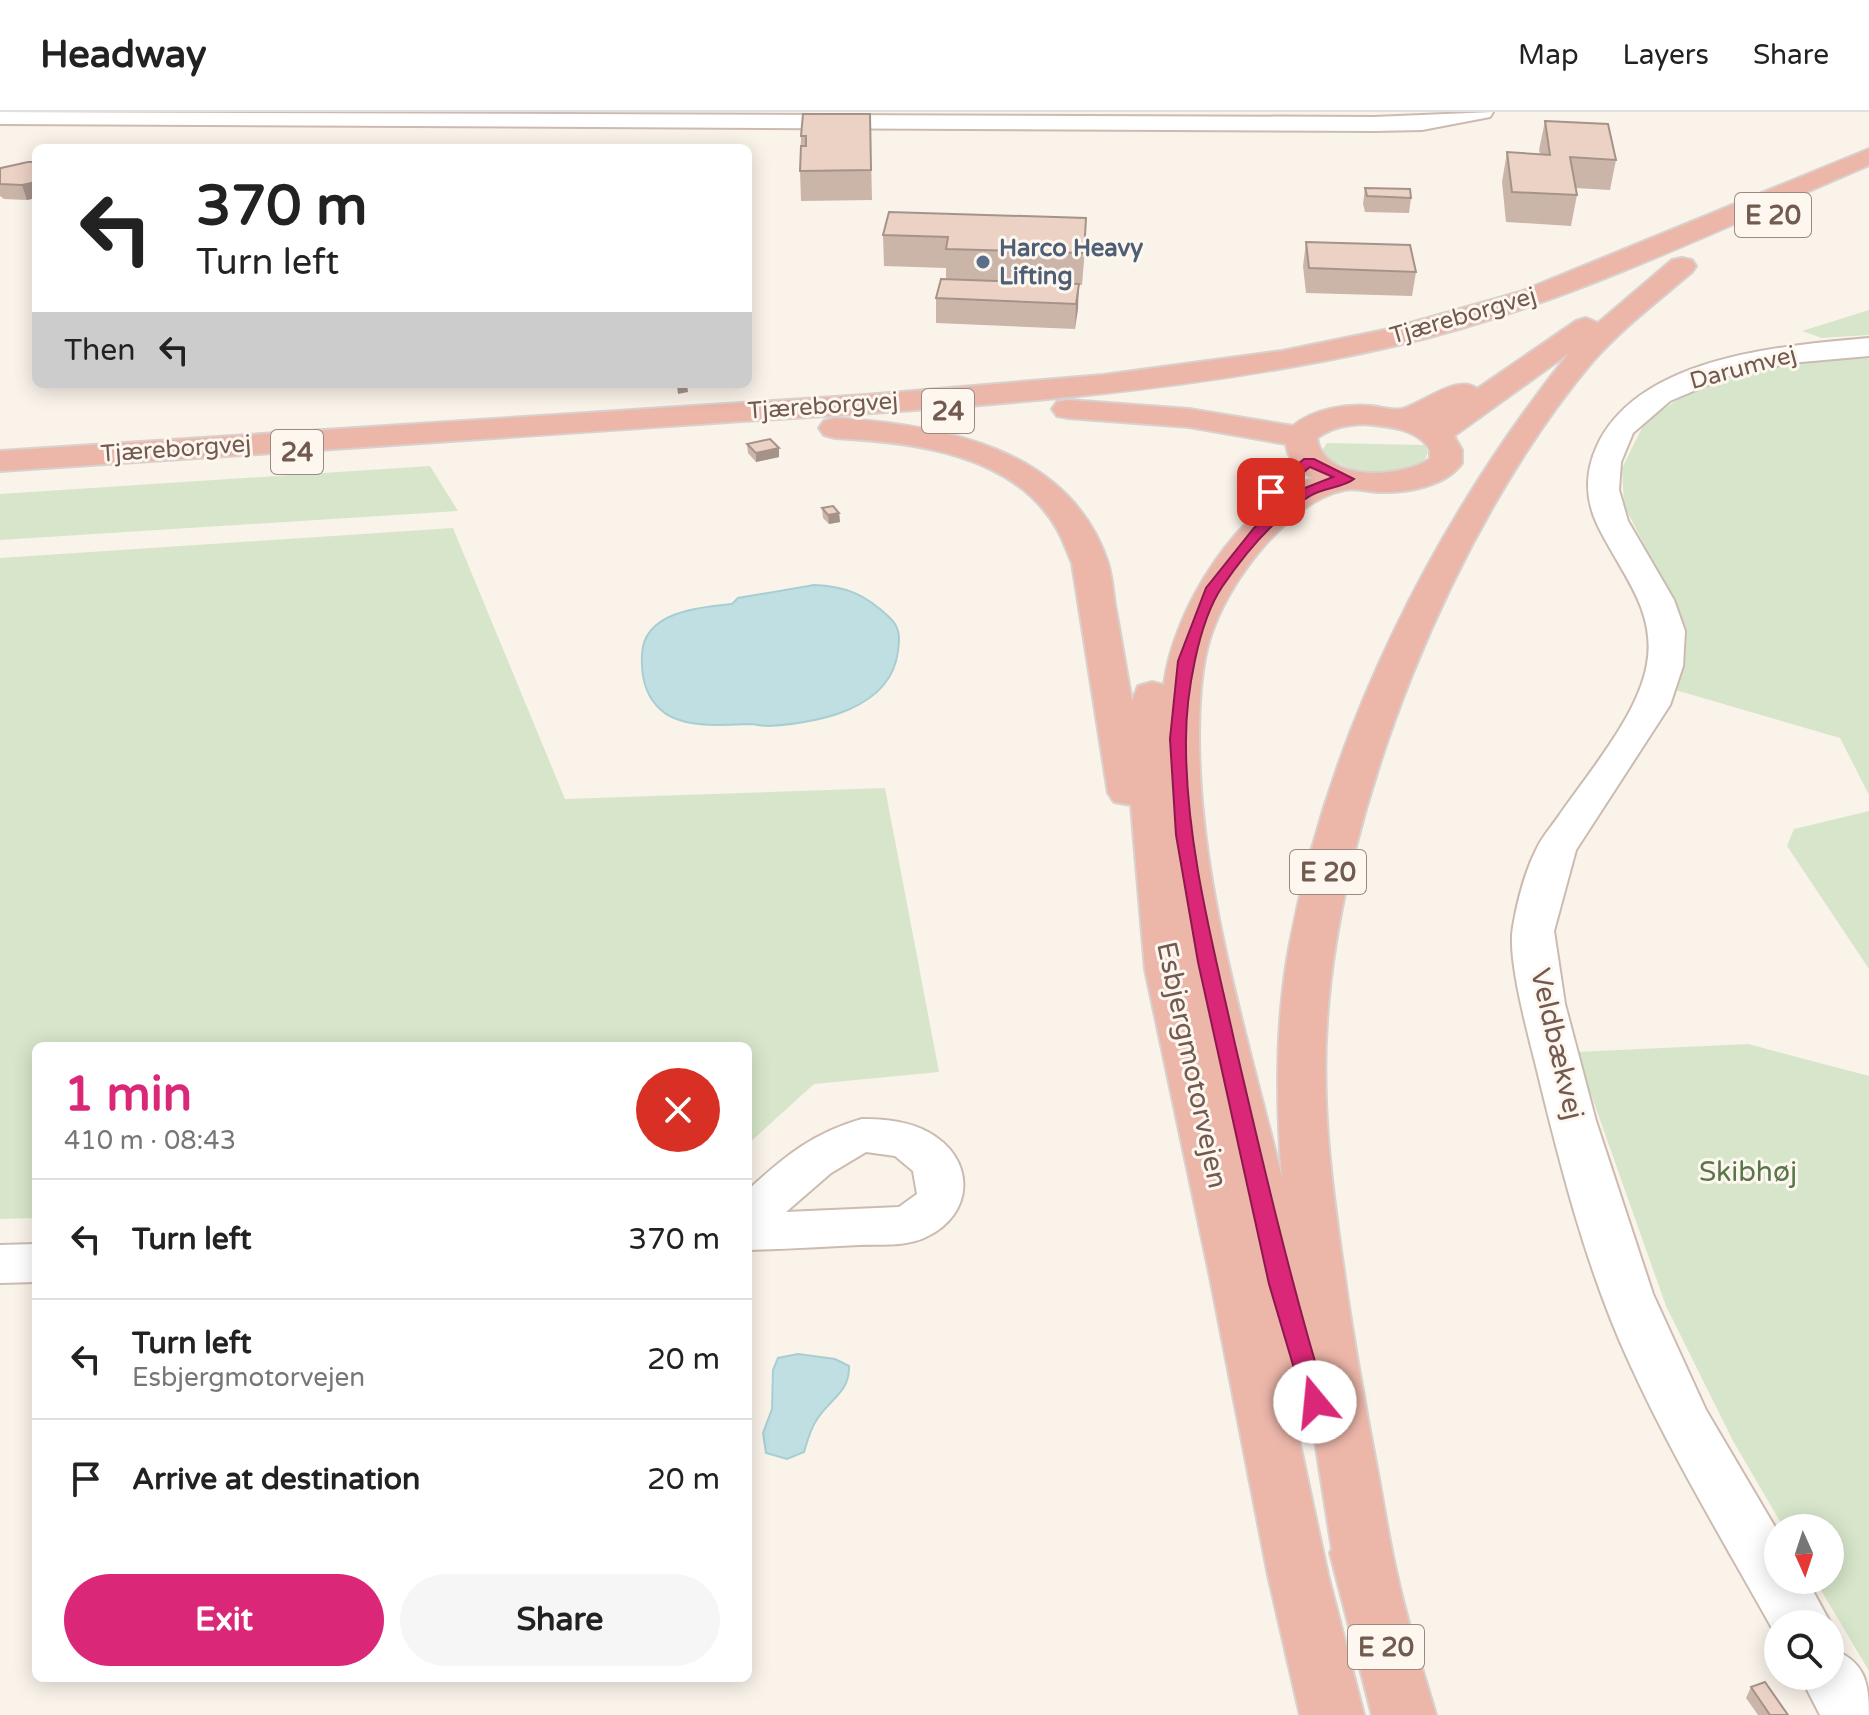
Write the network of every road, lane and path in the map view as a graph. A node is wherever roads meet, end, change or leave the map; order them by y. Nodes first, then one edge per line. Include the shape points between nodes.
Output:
1 (1482, 112) edge
2 (0, 117) edge
3 (1869, 156) edge
4 (1869, 173) edge
5 (1760, 199) junction
6 (1682, 266) junction
7 (1869, 347) edge
8 (865, 404) junction
9 (1399, 420) junction
10 (593, 433) junction
11 (1436, 435) junction
12 (1317, 451) junction
13 (0, 461) edge
14 (1605, 462) joint
15 (0, 471) edge
16 (1168, 969) junction
17 (32, 1263) edge
18 (0, 1264) edge
19 (1367, 1579) junction
20 (1793, 1610) edge
21 (1839, 1690) edge
22 (1332, 1715) edge
23 (1404, 1715) edge
24 (1853, 1715) edge

1 - 2 street via 1422,123 1374,124
3 - 5 highway, Tjæreborgvej / E 20
4 - 6 highway, E 20 via 1768,217
5 - 8 highway, Tjæreborgvej via 1530,298 1394,337 1163,377
5 - 9 highway, Tjæreborgvej / E 20 via 1461,394
6 - 11 highway, E 20 via 1648,283
6 - 19 highway, E 20 via 1581,356 1484,497 1400,665 1329,868 1303,1021 1304,1153 1312,1254
7 - 14 street, Darumvej via 1754,360 1682,383 1631,416
8 - 12 highway, 24 via 1088,401 1195,409
8 - 13 highway, Tjæreborgvej / 24
9 - 11 highway
9 - 12 highway, E 20 via 1348,416
10 - 12 highway, 24 via 1003,409 1135,413 1258,428
10 - 15 highway, Tjæreborgvej / 24
10 - 16 highway via 813,427 891,432 959,445 995,459 1051,495 1074,524 1090,563 1133,827
11 - 12 highway via 1448,453 1446,463 1426,477 1389,483
12 - 16 highway, Esbjergmotorvejen / E 20 via 1224,535 1194,571 1156,662 1147,764
12 - 19 highway, Esbjergmotorvejen via 1326,482 1259,531 1213,588 1185,661 1178,739 1185,835 1210,977 1280,1284
14 - 20 street, Veldbækvej via 1603,490 1612,521 1657,600 1667,631 1665,666 1652,705 1556,850 1533,931 1543,1004 1573,1121 1627,1294 1654,1360
16 - 22 highway, Esbjergmotorvejen / E 20
17 - 18 street
19 - 23 highway, Esbjergmotorvejen / E 20
21 - 24 street

